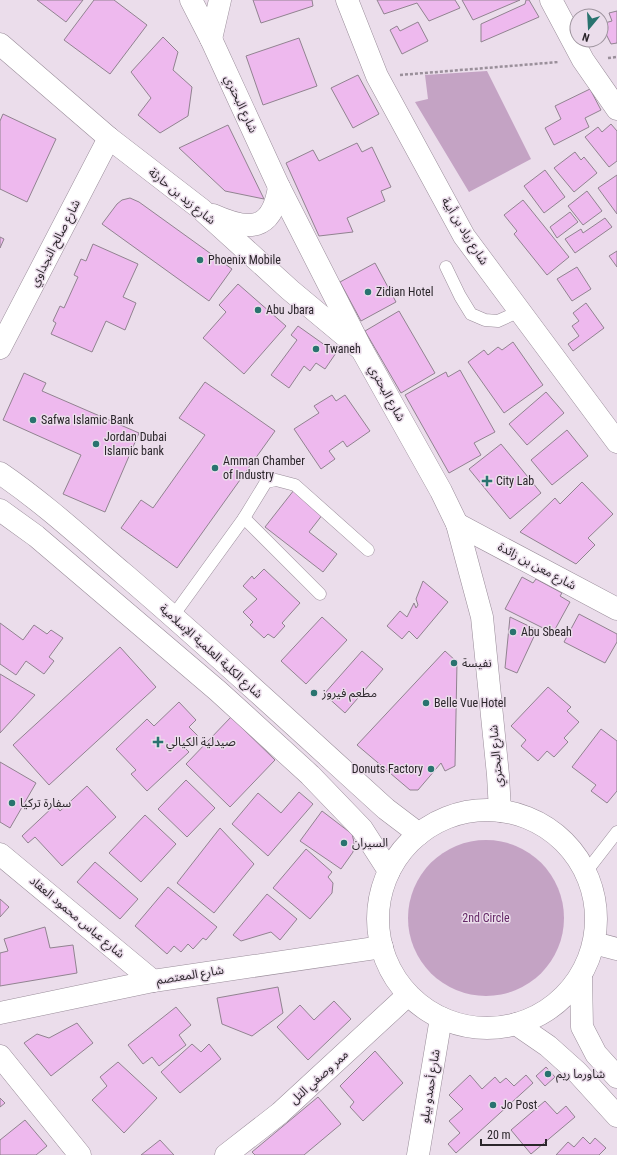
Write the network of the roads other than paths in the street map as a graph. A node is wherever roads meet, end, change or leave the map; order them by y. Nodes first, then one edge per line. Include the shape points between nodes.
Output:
1 (191, 0) edge
2 (220, 0) edge
3 (347, 0) edge
4 (551, 0) edge
5 (211, 39) junction
6 (0, 44) edge
7 (617, 109) edge
8 (109, 138) junction
9 (278, 187) junction
10 (201, 209) junction
11 (446, 267) dead end
12 (520, 311) junction
13 (0, 348) edge
14 (362, 350) junction
15 (617, 442) edge
16 (0, 473) edge
17 (0, 510) edge
18 (244, 518) junction
19 (457, 524) junction
20 (368, 550) dead end
21 (320, 594) dead end
22 (617, 608) edge
23 (173, 616) junction
24 (500, 811) junction
25 (617, 832) edge
26 (419, 834) junction
27 (0, 854) edge
28 (389, 871) junction
29 (586, 872) junction
30 (594, 943) junction
31 (382, 947) junction
32 (617, 949) edge
33 (581, 976) junction
34 (153, 981) junction
35 (408, 995) junction
36 (0, 1013) edge
37 (441, 1018) junction
38 (516, 1024) junction
39 (0, 1056) edge
40 (617, 1077) edge
41 (617, 1116) edge
42 (80, 1155) edge
43 (226, 1155) edge
44 (418, 1155) edge

1 - 5 street, شارع البحتري
2 - 5 street
3 - 12 street, شارع زياد بن أبية via 377,76 464,236
4 - 7 street via 583,60
5 - 9 street, شارع البحتري
6 - 8 street, شارع زيد بن حارثة
8 - 10 street, شارع زيد بن حارثة
8 - 13 street, شارع صالح النجداوي
9 - 10 street via 273,211 267,219 252,226 230,222
9 - 14 street, شارع البحتري
10 - 14 street, شارع زيد بن حارثة via 290,290
11 - 12 lane via 471,314 485,320 498,321
12 - 15 street, شارع زياد بن أبية
14 - 19 street, شارع البحتري
16 - 23 street, شارع الكلية العلمية الإسلامية via 45,506
17 - 28 street, شارع الكلية العلمية الإسلامية via 36,536 218,690 310,775 362,829
18 - 20 lane via 266,482 276,480 295,485
18 - 21 lane
18 - 23 lane
19 - 22 street, شارع معن بن زائدة
19 - 24 street, شارع البحتري via 482,617
23 - 26 street, شارع الكلية العلمية الإسلامية via 386,809
24 - 26 street via 471,811 444,819
24 - 29 street via 527,818 551,831 571,849
25 - 29 lane
26 - 28 street via 402,850
27 - 34 street, شارع عباس محمود العقاد
28 - 31 street via 378,908 378,928
29 - 30 street via 594,895 597,919
30 - 32 street
30 - 33 street
31 - 34 street, شارع المعتصم
31 - 35 street via 392,973
33 - 38 street via 564,997 541,1014
33 - 40 street via 582,1027 596,1054
34 - 36 street, شارع المعتصم
35 - 37 street
35 - 43 street, ممر وصفي التل via 280,1112
37 - 38 street via 465,1026 491,1028
37 - 44 street, شارع أحمدو بيلو
38 - 41 street via 548,1046 577,1072
39 - 42 street

